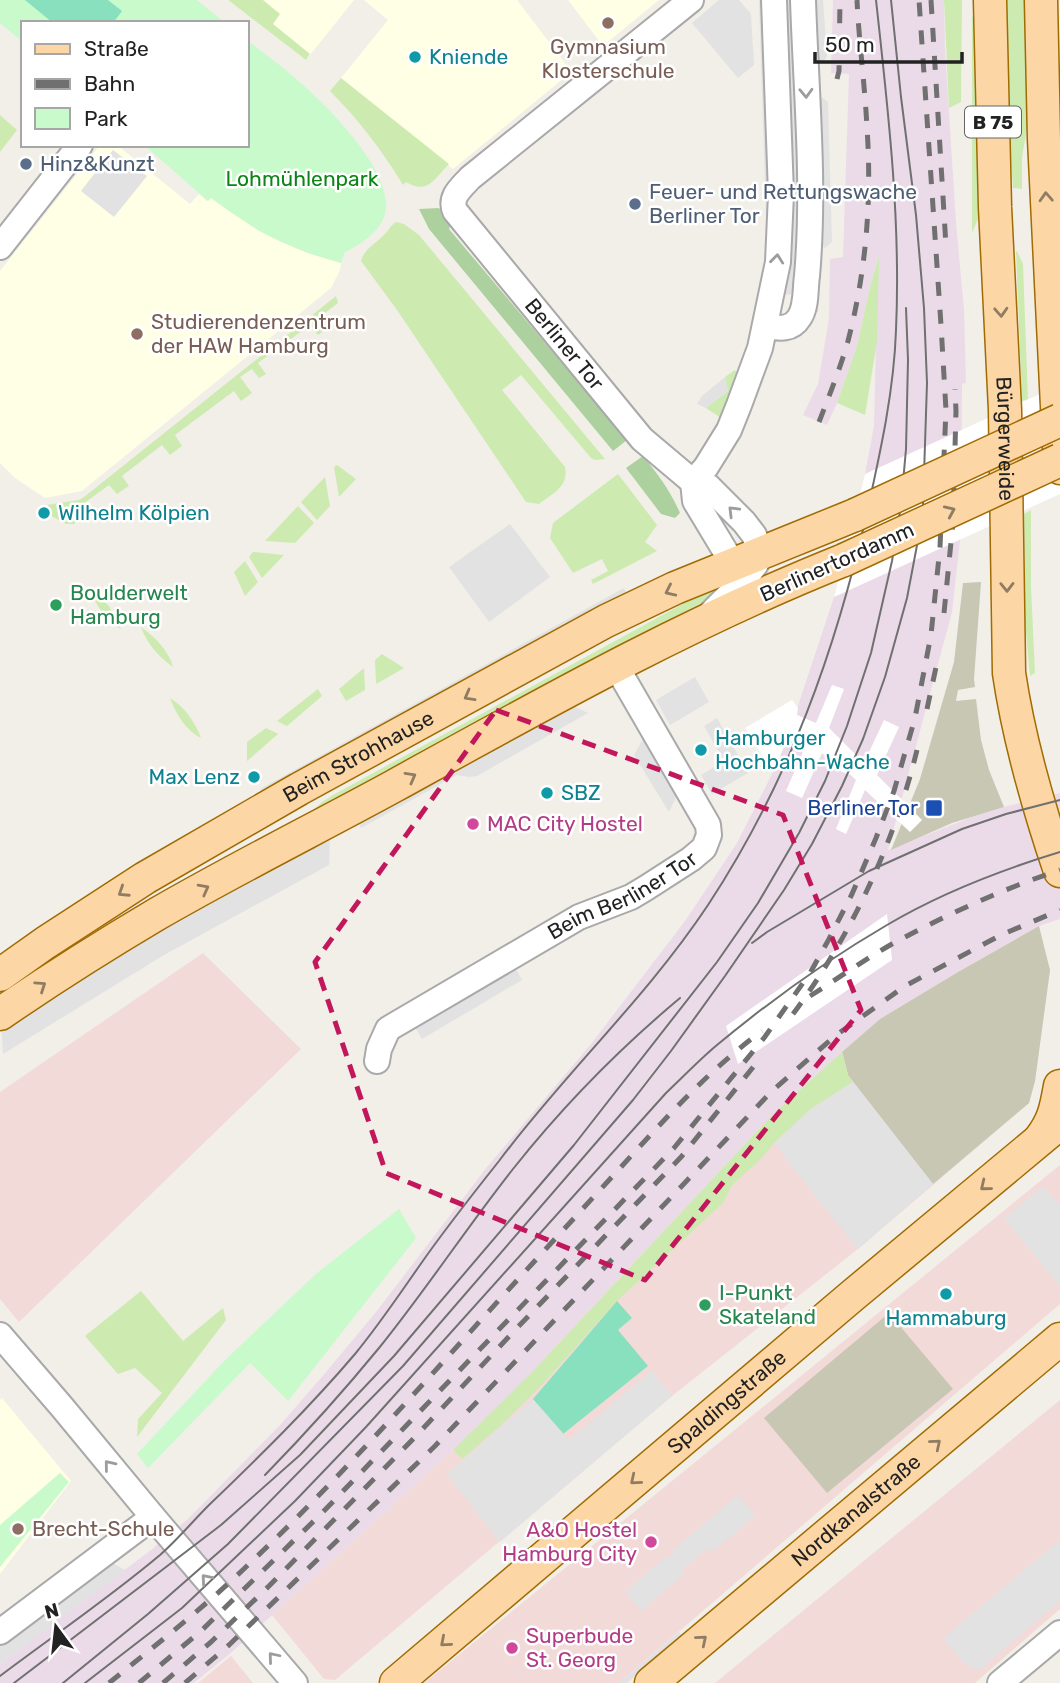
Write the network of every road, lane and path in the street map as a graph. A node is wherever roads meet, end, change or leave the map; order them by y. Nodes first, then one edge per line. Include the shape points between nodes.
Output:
1 (691, 0) edge
2 (774, 0) edge
3 (803, 0) edge
4 (990, 0) edge
5 (1041, 0) edge
6 (77, 147) edge
7 (0, 247) edge
8 (765, 326) junction
9 (1060, 420) edge
10 (1060, 460) edge
11 (1060, 468) edge
12 (693, 482) junction
13 (747, 564) junction
14 (807, 574) junction
15 (700, 624) junction
16 (616, 666) junction
17 (1060, 871) edge
18 (0, 975) edge
19 (0, 1014) edge
20 (377, 1061) dead end
21 (1060, 1086) edge
22 (1049, 1133) edge
23 (0, 1335) edge
24 (1060, 1339) edge
25 (153, 1517) junction
26 (0, 1632) edge
27 (1060, 1633) edge
28 (295, 1683) edge
29 (396, 1683) edge
30 (651, 1683) edge
31 (1000, 1683) edge

1 - 12 street, Berliner Tor via 470,178 453,203 642,439
8 -> 2 street via 780,225
3 -> 8 street via 811,202 804,303 792,325
4 -> 17 main road, Bürgerweide / B 75 via 1009,673 1029,772
11 -> 5 main road, B 75
6 - 7 street
8 - 12 street via 729,430
9 - 13 main road, Berlinertordamm, bridge
14 -> 10 main road, Berlinertordamm, bridge
12 - 13 street via 695,501
13 - 14 street via 766,578
13 - 15 street
13 -> 18 main road, Beim Strohhause via 675,588 606,621 299,789 145,878
14 - 15 main road, Berlinertordamm
15 - 16 main road, Berlinertordamm
19 -> 16 main road, Beim Strohhause via 160,912
16 - 20 street, Beim Berliner Tor via 708,825 706,845 632,897 579,917 388,1029
21 - 22 main road
22 -> 29 main road, Spaldingstraße
25 -> 23 street
30 -> 24 main road, Nordkanalstraße
25 - 26 street
28 -> 25 street
27 - 31 street

